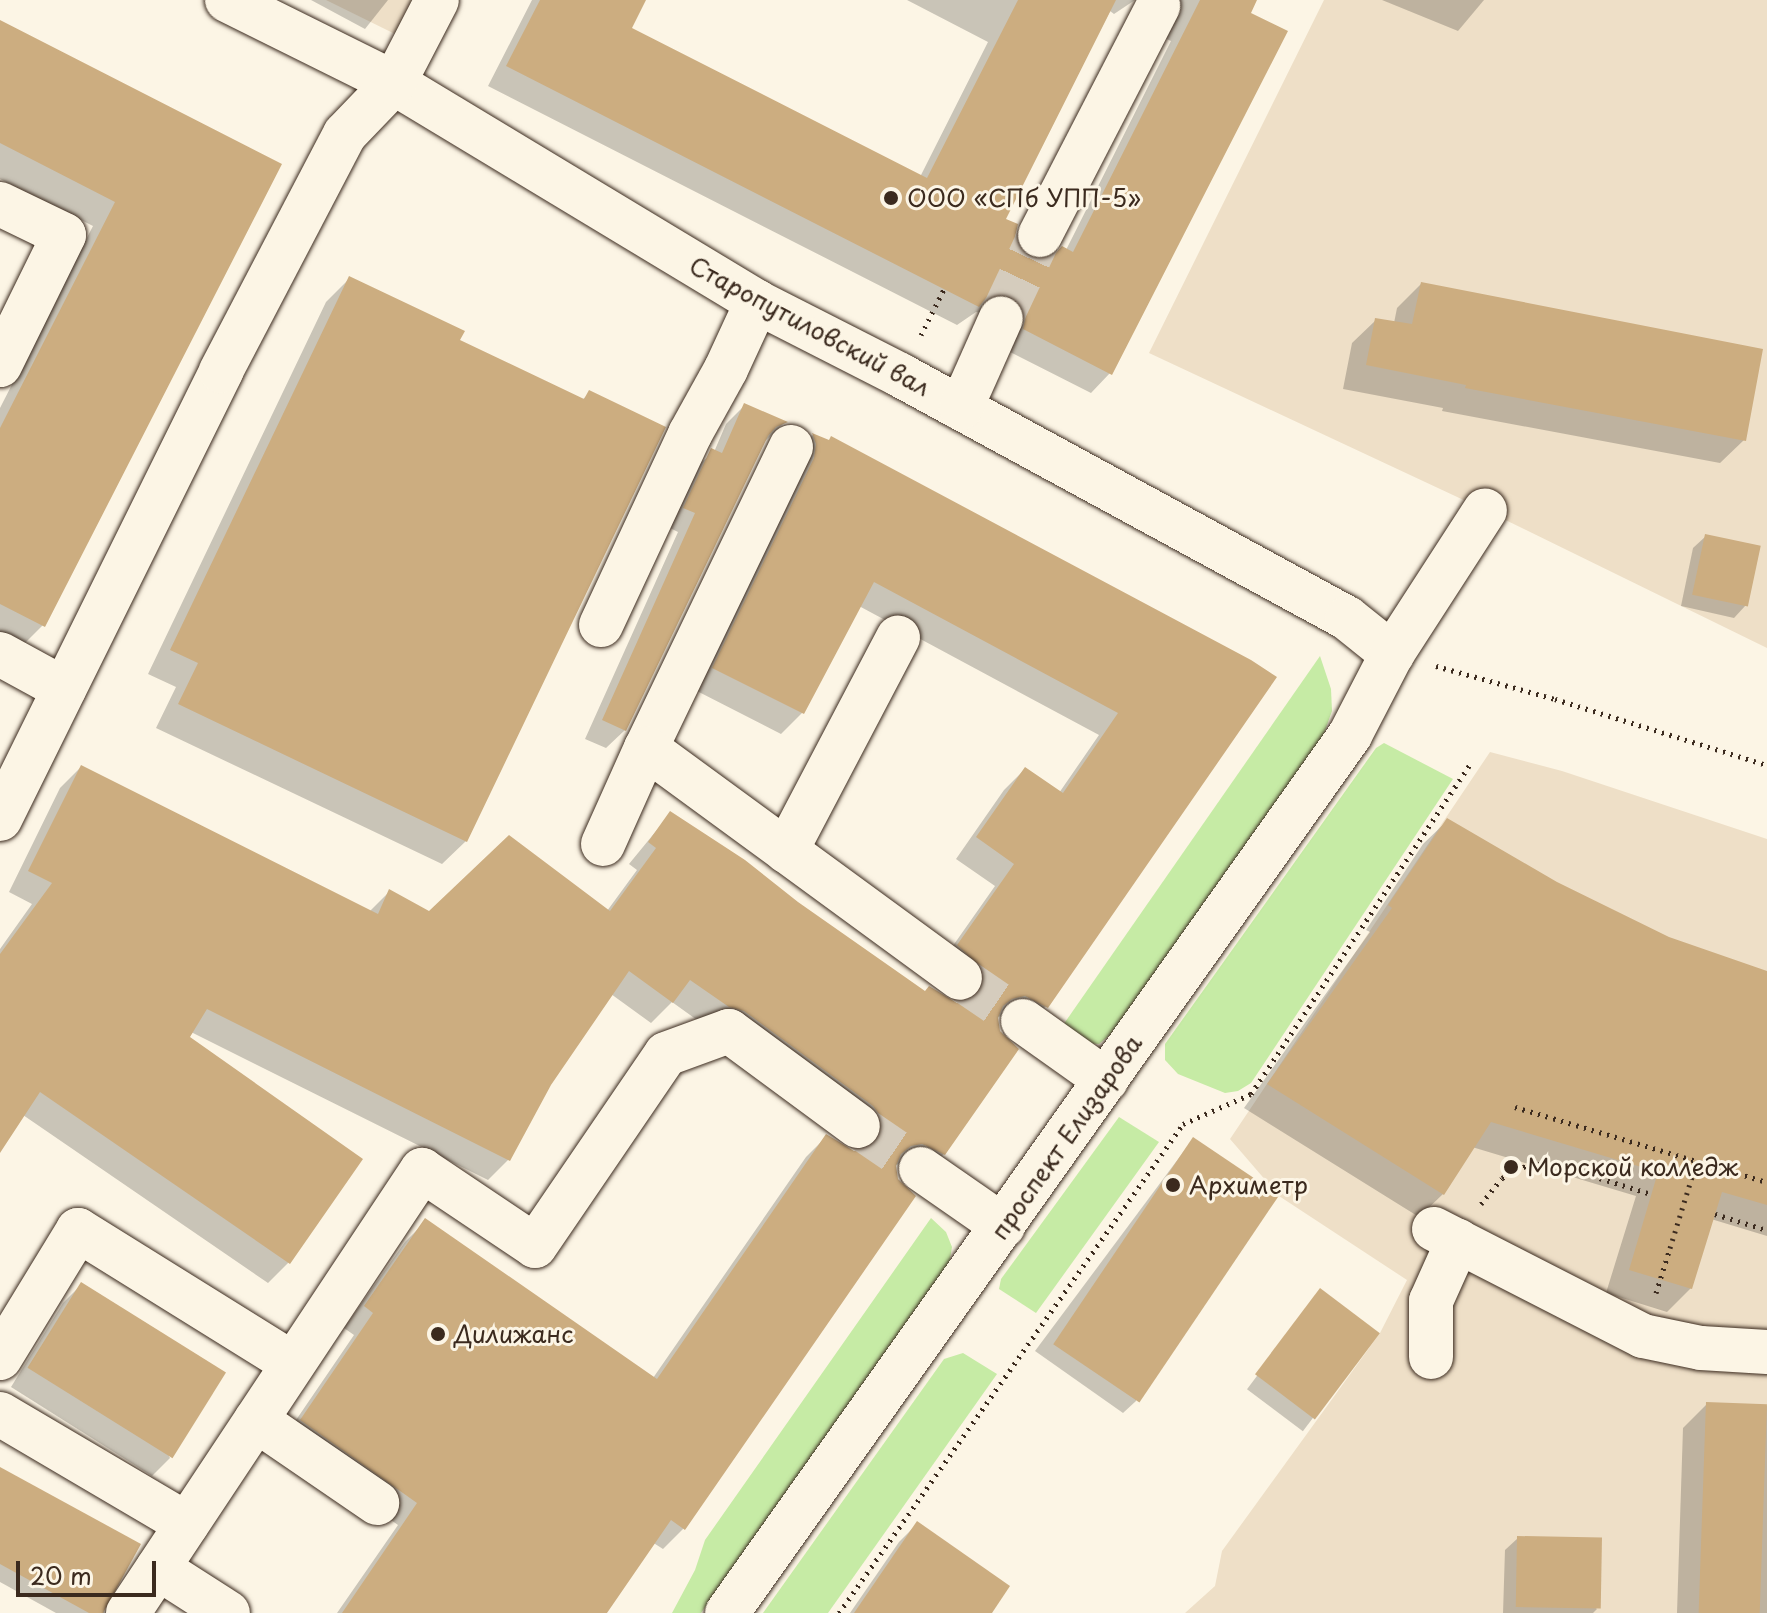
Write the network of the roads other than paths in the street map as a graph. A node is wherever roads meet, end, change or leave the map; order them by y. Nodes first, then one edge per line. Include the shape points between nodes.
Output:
1 (227, 0) edge
2 (437, 0) edge
3 (1158, 6) dead end
4 (394, 83) junction
5 (0, 204) edge
6 (1040, 235) tunnel mouth
7 (757, 302) junction
8 (1001, 318) tunnel mouth
9 (0, 365) edge
10 (961, 408) junction
11 (791, 447) dead end
12 (1485, 510) dead end
13 (601, 625) dead end
14 (898, 638) dead end
15 (0, 654) edge
16 (1392, 654) junction
17 (64, 689) junction
18 (646, 748) junction
19 (0, 819) edge
20 (603, 844) dead end
21 (786, 851) junction
22 (960, 978) tunnel mouth
23 (1023, 1021) tunnel mouth
24 (1106, 1080) junction
25 (858, 1126) tunnel mouth
26 (921, 1169) tunnel mouth
27 (1003, 1226) junction
28 (1767, 1352) edge
29 (1431, 1357) dead end
30 (0, 1358) edge
31 (293, 1364) junction
32 (0, 1414) edge
33 (256, 1420) junction
34 (377, 1503) dead end
35 (187, 1524) junction
36 (158, 1568) junction
37 (128, 1613) edge
38 (228, 1613) edge
39 (727, 1613) edge

1 - 4 street, Старопутиловский вал
2 - 4 street
3 - 6 street
4 - 7 street, Старопутиловский вал
4 - 17 street via 345,134
5 - 9 street via 64,235
7 - 10 street, Старопутиловский вал
7 - 13 street
8 - 10 street
10 - 16 street, Старопутиловский вал via 1347,618
11 - 18 street
12 - 16 street, проспект Елизарова
14 - 21 street
15 - 17 street
16 - 24 street, проспект Елизарова via 1350,735
17 - 19 street
18 - 20 street
18 - 21 street
21 - 22 street
23 - 24 street
24 - 27 street, проспект Елизарова
25 - 31 street via 729,1031 666,1054 535,1246 422,1170
26 - 27 street
27 - 39 street, проспект Елизарова
28 - 29 street via 1701,1348 1643,1336 1446,1235 1431,1301
30 - 31 street via 78,1230
31 - 33 street
32 - 35 street
33 - 34 street
33 - 35 street
35 - 36 street
36 - 37 street
36 - 38 street

